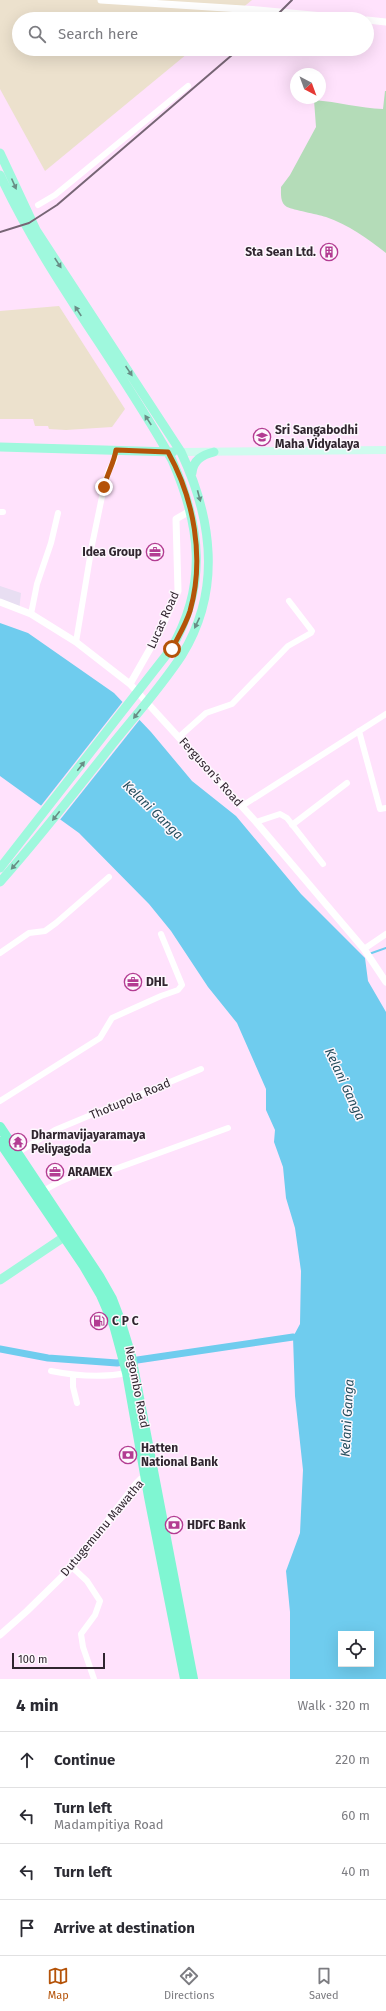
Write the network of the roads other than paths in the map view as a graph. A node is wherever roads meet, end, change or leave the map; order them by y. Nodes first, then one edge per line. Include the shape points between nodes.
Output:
1 (101, 0) edge
2 (280, 12) edge
3 (374, 21) edge
4 (386, 22) edge
5 (188, 86) dead end
6 (0, 153) edge
7 (0, 175) edge
8 (38, 205) dead end
9 (25, 216) junction
10 (33, 232) junction
11 (159, 437) junction
12 (0, 447) edge
13 (116, 450) junction
14 (386, 450) edge
15 (150, 451) junction
16 (168, 452) junction
17 (181, 452) junction
18 (214, 452) junction
19 (192, 473) junction
20 (190, 511) junction
21 (58, 513) dead end
22 (289, 601) dead end
23 (0, 602) edge
24 (31, 614) junction
25 (76, 642) junction
26 (130, 684) junction
27 (386, 714) edge
28 (359, 731) junction
29 (179, 737) junction
30 (347, 783) dead end
31 (242, 806) junction
32 (386, 808) edge
33 (256, 822) junction
34 (292, 825) junction
35 (323, 864) dead end
36 (0, 868) edge
37 (110, 877) dead end
38 (0, 882) edge
39 (161, 934) dead end
40 (386, 934) edge
41 (364, 949) junction
42 (0, 952) edge
43 (386, 982) edge
44 (201, 1069) dead end
45 (0, 1101) edge
46 (0, 1127) edge
47 (228, 1128) dead end
48 (0, 1142) edge
49 (17, 1153) junction
50 (43, 1191) junction
51 (68, 1235) junction
52 (0, 1280) edge
53 (129, 1370) junction
54 (51, 1371) dead end
55 (73, 1375) junction
56 (77, 1403) dead end
57 (149, 1476) junction
58 (72, 1567) junction
59 (0, 1635) edge
60 (94, 1679) edge
61 (185, 1679) edge
62 (193, 1679) edge

1 - 2 street
3 - 4 street
5 - 8 street via 55,195
6 -> 9 main road
7 - 9 main road
9 - 10 main road
11 -> 10 main road via 55,276
10 -> 17 main road
11 - 15 main road via 156,447
11 - 16 main road
12 - 13 main road
13 - 15 main road
13 - 25 street via 104,487
14 - 18 main road
15 - 16 main road
16 - 17 main road
16 - 20 main road via 181,480
17 - 18 main road
17 - 19 main road
18 - 19 main road via 197,460
19 -> 38 main road via 208,534 209,571 200,616 182,654 161,683 30,849
20 - 26 street, Lucas Road via 176,520 178,591 159,633
36 -> 20 main road via 172,649 190,611 197,570 195,535
21 - 24 street
22 - 29 street via 312,632 288,646 232,704 206,713
23 - 24 street, Ferguson's Road
24 - 25 street, Ferguson's Road
25 - 26 street, Ferguson's Road
26 - 29 street, Ferguson's Road
27 - 28 street
28 - 31 street
28 - 32 street via 380,809
29 - 31 street, Ferguson's Road
30 - 34 street
31 - 33 street, Ferguson's Road
33 - 34 street via 280,814
33 - 41 street, Ferguson's Road
34 - 35 street
37 - 42 street via 45,931 29,933
39 - 45 street via 182,985 178,990 112,1018 100,1038
40 - 41 street
41 - 43 street, Ferguson's Road
44 - 49 street, Thotupola Road via 55,1130
46 - 49 highway, Negombo Road
47 - 50 street via 114,1169 95,1169 63,1180
48 - 51 highway, Negombo Road
49 - 50 highway, Negombo Road
50 - 51 highway, Negombo Road
51 - 52 main road
51 - 53 highway, Negombo Road via 112,1299 126,1335
53 - 55 street via 116,1375
53 - 57 highway, Negombo Road
54 - 55 street
55 - 56 street
57 - 58 street, Dutugemunu Mawatha via 137,1483
57 - 61 highway, Negombo Road
57 - 62 highway, Negombo Road
58 - 59 street, Dutugemunu Mawatha
58 - 60 street via 87,1581 100,1602 95,1615 81,1634 82,1647

